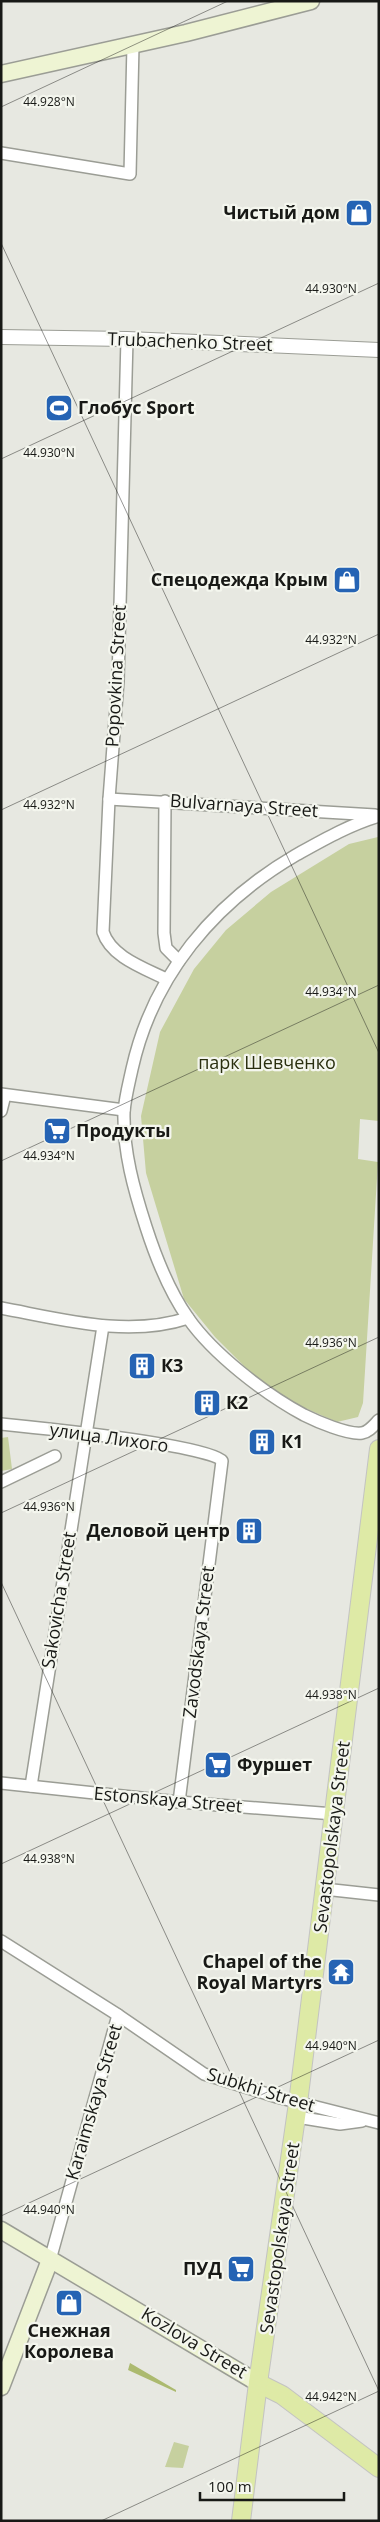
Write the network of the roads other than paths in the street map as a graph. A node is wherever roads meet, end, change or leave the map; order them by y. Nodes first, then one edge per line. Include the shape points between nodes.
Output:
1 (311, 1) edge
2 (134, 45) junction
3 (1, 74) edge
4 (1, 153) edge
5 (1, 337) edge
6 (127, 339) junction
7 (379, 350) edge
8 (108, 799) junction
9 (165, 801) junction
10 (379, 816) edge
11 (179, 961) junction
12 (166, 979) junction
13 (3, 1094) edge
14 (124, 1110) junction
15 (1, 1111) edge
16 (1, 1308) edge
17 (188, 1318) junction
18 (103, 1326) junction
19 (379, 1420) edge
20 (1, 1424) edge
21 (86, 1432) junction
22 (379, 1449) edge
23 (55, 1456) dead end
24 (216, 1456) joint
25 (1, 1482) edge
26 (376, 1504) edge
27 (1, 1783) edge
28 (31, 1786) junction
29 (179, 1802) junction
30 (334, 1814) junction
31 (324, 1889) junction
32 (379, 1895) edge
33 (1, 1941) edge
34 (118, 2015) junction
35 (303, 2109) junction
36 (369, 2121) edge
37 (1, 2230) edge
38 (50, 2260) junction
39 (258, 2382) junction
40 (1, 2387) edge
41 (379, 2468) edge
42 (242, 2521) edge

1 - 2 main road
2 - 3 main road
2 - 4 street via 130,174
5 - 6 street, Trubachenko Street
6 - 7 street, Trubachenko Street
6 - 8 street, Popovkina Street via 118,681
8 - 9 street, Bulvarnaya Street
8 - 12 street, Popovkina Street via 103,932 116,952
9 - 10 street, Bulvarnaya Street
9 - 11 street via 164,933 166,948
10 - 11 street via 346,828 256,880 212,920
11 - 12 street
12 - 14 street via 153,1002 139,1042
13 - 14 street
13 - 15 street
14 - 17 street via 132,1181 141,1213 159,1263
16 - 18 street
17 - 18 street via 177,1322
17 - 19 street via 210,1343 258,1385 304,1415 347,1431 362,1433
18 - 21 street, Sakovicha Street
20 - 21 street, улица Лихого
21 - 24 street, улица Лихого
21 - 28 street, Sakovicha Street
22 - 26 main road, Sevastopolskaya Street
23 - 25 street
24 - 29 street, Zavodskaya Street via 223,1465
26 - 30 main road, Sevastopolskaya Street
27 - 28 street, Estonskaya Street
28 - 29 street, Estonskaya Street
29 - 30 street, Estonskaya Street
30 - 31 main road, Sevastopolskaya Street
31 - 32 street
31 - 35 main road, Sevastopolskaya Street
33 - 34 street, Subkhi Street
34 - 35 street, Subkhi Street via 204,2074
34 - 38 street, Karaimskaya Street
35 - 36 street via 344,2119
35 - 36 street via 340,2124
35 - 39 main road, Sevastopolskaya Street
37 - 38 main road, Kozlova Street
38 - 39 main road, Kozlova Street
38 - 40 main road, Karaimskaya Street
39 - 41 main road, Kozlova Street via 282,2395
39 - 42 main road, Sevastopolskaya Street

